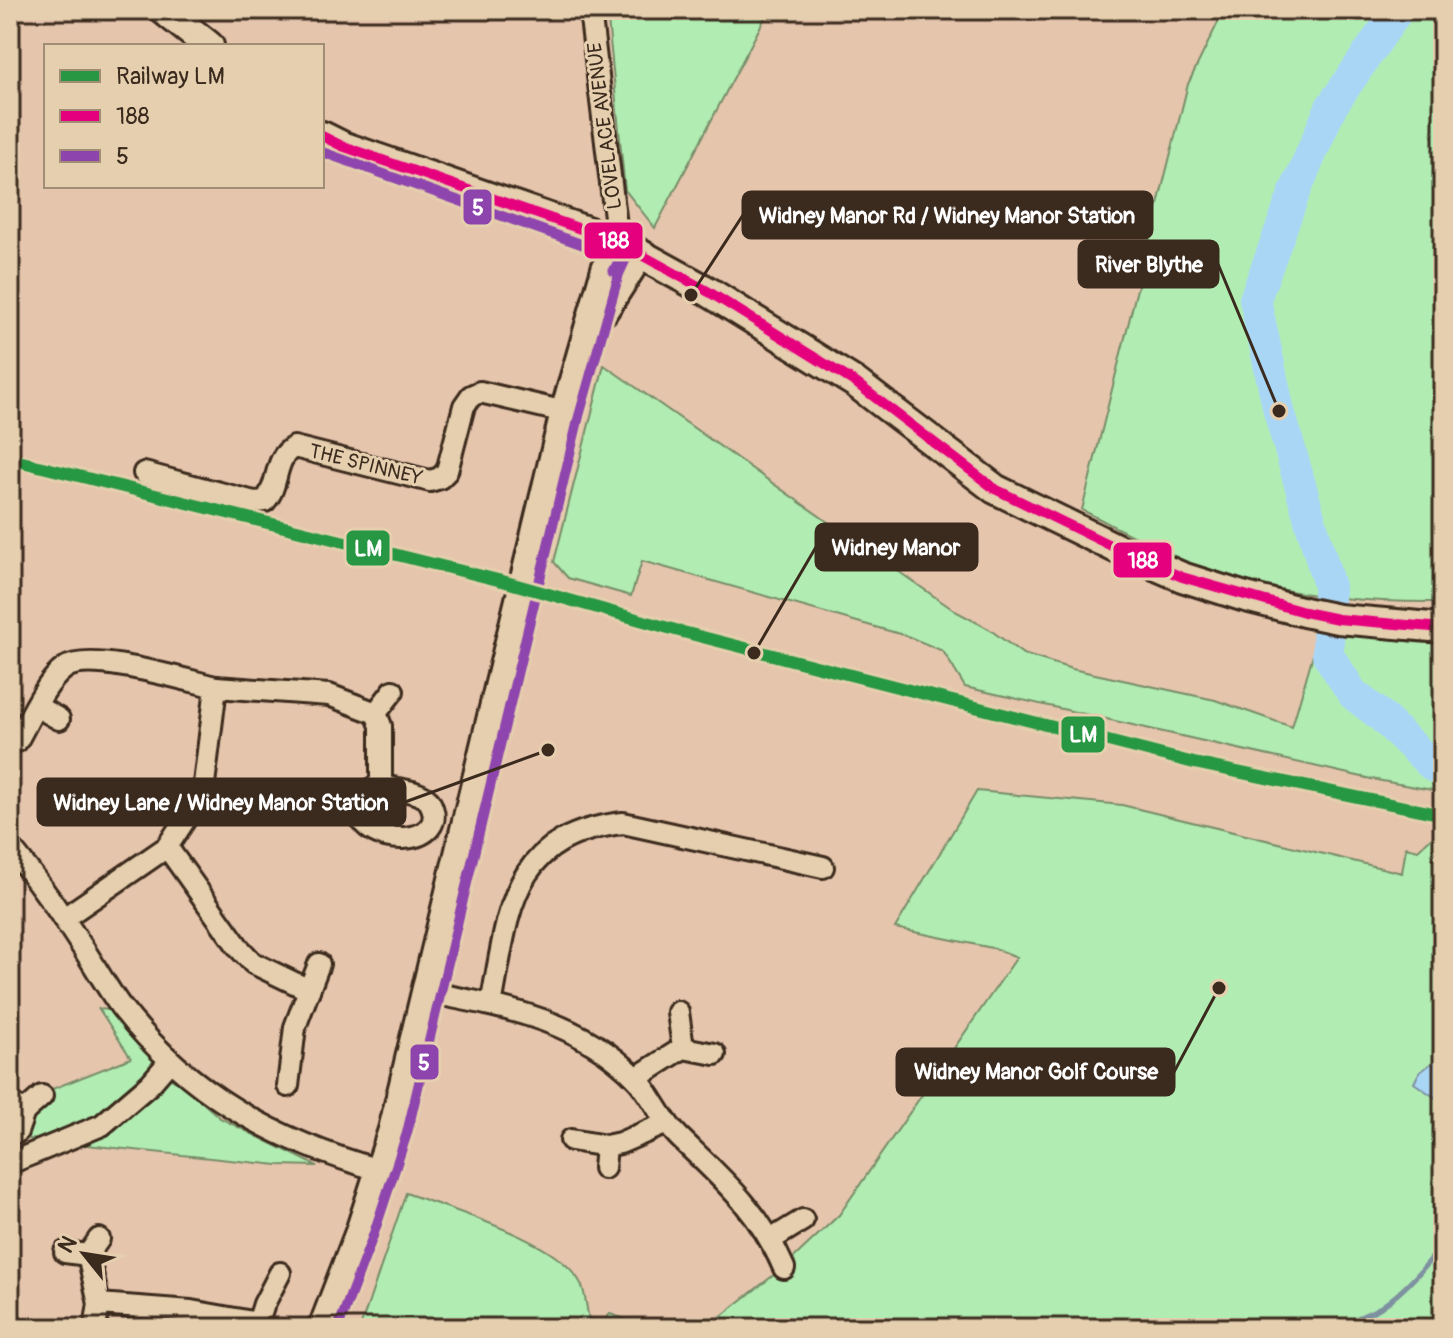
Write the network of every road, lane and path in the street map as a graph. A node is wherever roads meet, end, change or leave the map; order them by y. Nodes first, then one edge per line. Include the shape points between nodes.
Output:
1 (164, 10) edge
2 (590, 10) edge
3 (206, 44) edge
4 (324, 137) edge
5 (617, 244) junction
6 (590, 332) junction
7 (565, 412) junction
8 (144, 473) dead end
9 (1443, 628) edge
10 (216, 687) junction
11 (393, 691) dead end
12 (36, 706) junction
13 (376, 713) junction
14 (59, 719) dead end
15 (17, 741) dead end
16 (381, 785) dead end
17 (10, 847) edge
18 (167, 847) junction
19 (823, 867) dead end
20 (64, 918) junction
21 (319, 964) dead end
22 (309, 990) junction
23 (427, 992) junction
24 (491, 1005) junction
25 (678, 1012) dead end
26 (683, 1048) junction
27 (715, 1054) dead end
28 (169, 1062) junction
29 (636, 1078) junction
30 (288, 1086) dead end
31 (42, 1096) dead end
32 (17, 1107) edge
33 (667, 1123) junction
34 (17, 1132) dead end
35 (571, 1140) dead end
36 (606, 1146) junction
37 (10, 1163) edge
38 (604, 1168) dead end
39 (379, 1170) junction
40 (803, 1220) dead end
41 (772, 1239) junction
42 (65, 1252) dead end
43 (784, 1268) dead end
44 (280, 1273) dead end
45 (99, 1304) junction
46 (257, 1325) edge
47 (95, 1328) edge
48 (323, 1328) edge

1 - 3 street
2 - 5 street, LOVELACE AVENUE
4 - 5 street
5 - 6 street
5 - 6 street
5 - 9 street via 709,292 856,383 995,489 1124,552 1182,577 1304,612
6 - 7 street
7 - 8 street, THE SPINNEY via 480,392 471,396 447,471 430,481 294,447 280,460 265,501
7 - 23 street
10 - 12 street via 97,661 66,667
10 - 13 street via 329,695
10 - 18 street via 203,792
11 - 13 street
12 - 14 street
12 - 15 street
13 - 16 street via 381,726
17 - 20 street
18 - 20 street
18 - 22 street via 253,963
19 - 24 street via 785,867 623,823 567,835 531,866 518,886
20 - 28 street via 121,1006
21 - 22 street
22 - 30 street via 283,1051
23 - 24 street
23 - 39 street
24 - 29 street via 572,1030
25 - 26 street
26 - 27 street
26 - 29 street
28 - 37 street via 102,1125
28 - 39 street via 250,1120 328,1155
29 - 33 street
31 - 32 street
32 - 34 street
33 - 36 street
33 - 41 street via 742,1199
35 - 36 street
36 - 38 street
39 - 48 street
40 - 41 street
41 - 43 street
42 - 45 street via 94,1247
44 - 46 street
45 - 46 street via 191,1311
45 - 47 street

